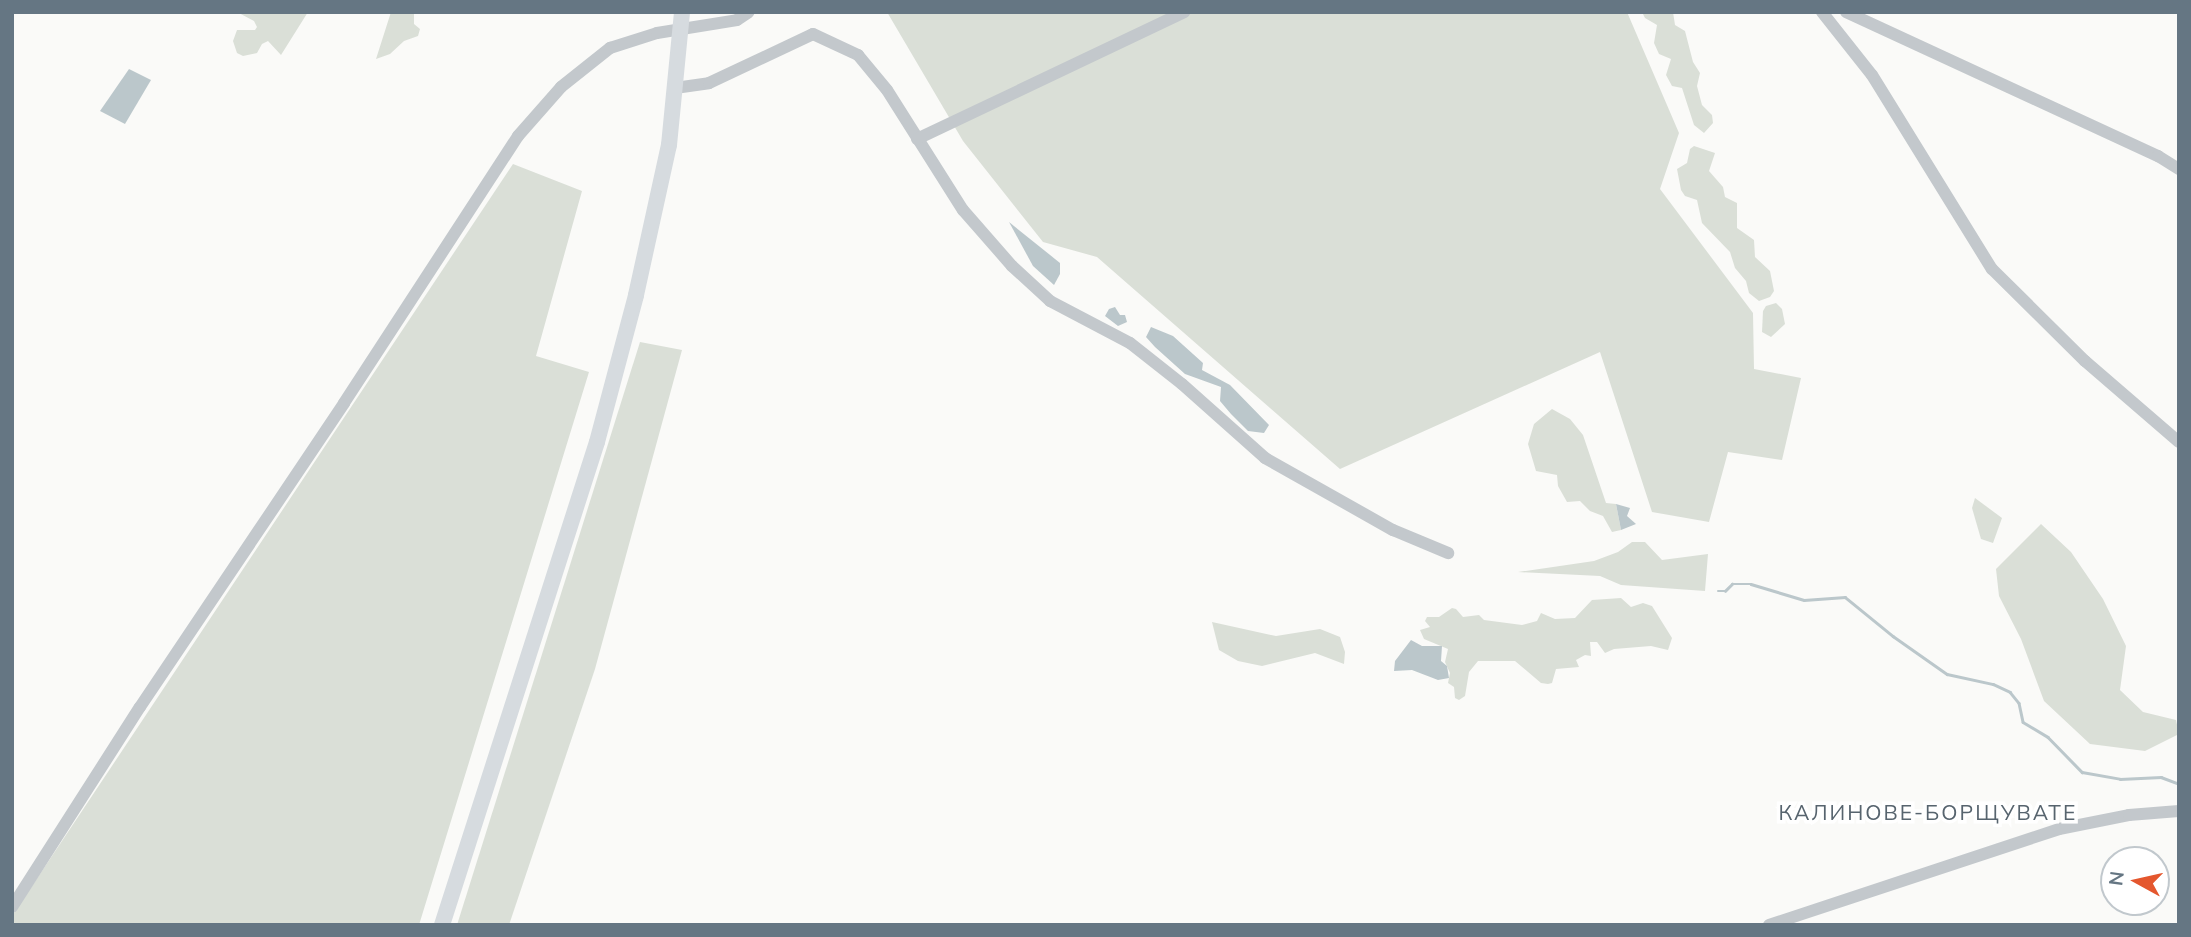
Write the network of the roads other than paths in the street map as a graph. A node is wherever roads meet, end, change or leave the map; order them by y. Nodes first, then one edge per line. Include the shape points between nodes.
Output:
1 (682, 12) edge
2 (749, 12) edge
3 (1184, 12) edge
4 (1822, 12) edge
5 (1846, 12) edge
6 (675, 88) junction
7 (917, 139) junction
8 (2179, 169) edge
9 (2179, 442) edge
10 (1448, 553) dead end
11 (2179, 811) edge
12 (12, 907) edge
13 (442, 925) edge
14 (1769, 925) edge

1 - 6 main road
2 - 12 street via 737,20 620,43 596,55 518,136
3 - 7 street
4 - 9 street via 1872,75 1992,269 2085,361
5 - 8 street
6 - 7 street via 709,83 813,34 858,55 887,90
6 - 13 main road via 669,145 636,295 597,442
7 - 10 street via 963,210 1050,301 1130,344 1265,458 1393,530
11 - 14 street via 2059,829

